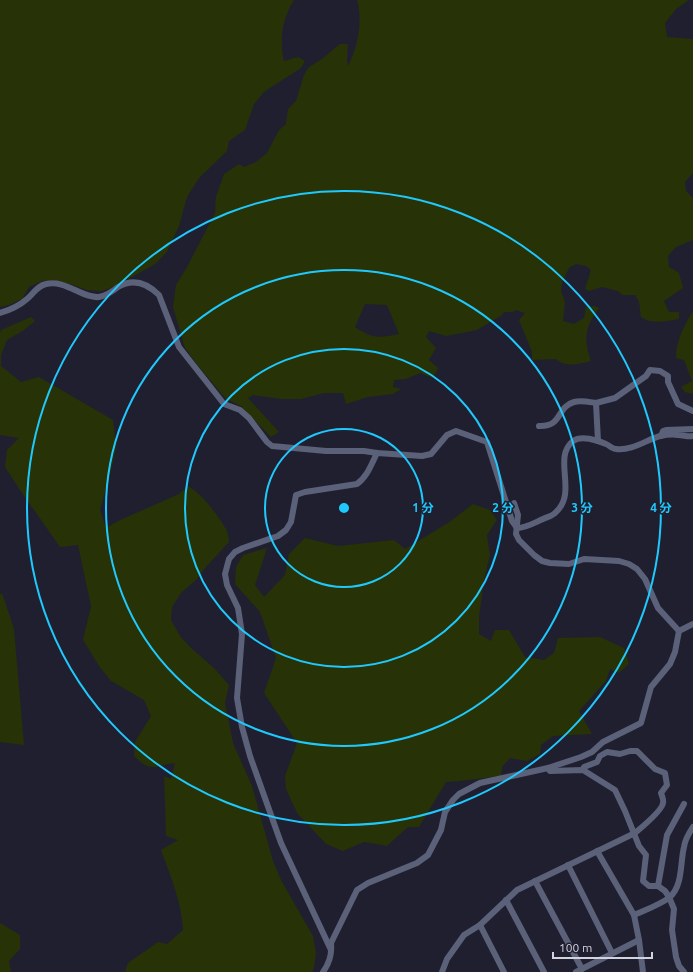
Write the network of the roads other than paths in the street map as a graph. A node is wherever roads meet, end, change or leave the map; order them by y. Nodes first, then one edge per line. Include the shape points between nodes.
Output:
1 (0, 313) edge
2 (596, 403) junction
3 (693, 410) edge
4 (539, 426) dead end
5 (693, 429) edge
6 (661, 436) junction
7 (693, 436) edge
8 (598, 441) junction
9 (376, 454) junction
10 (514, 503) dead end
11 (517, 528) junction
12 (693, 624) edge
13 (679, 631) junction
14 (548, 768) junction
15 (582, 770) junction
16 (684, 804) dead end
17 (693, 827) edge
18 (634, 833) junction
19 (597, 851) junction
20 (568, 865) junction
21 (535, 881) junction
22 (658, 886) junction
23 (670, 897) junction
24 (506, 900) junction
25 (634, 916) junction
26 (480, 924) junction
27 (639, 940) junction
28 (331, 950) junction
29 (612, 953) junction
30 (579, 970) edge
31 (323, 972) edge
32 (442, 972) edge
33 (504, 972) edge
34 (544, 972) edge
35 (643, 972) edge
36 (684, 972) edge

1 - 9 street via 15,308 47,283 67,286 90,297 99,297 131,282 142,283 159,295 179,348 224,404 240,410 272,446 326,451 364,451
2 - 3 street via 615,398 646,376 650,370 656,370 668,376 668,382 678,404
2 - 4 street via 574,402 566,406 554,423
2 - 8 street
5 - 6 street via 666,430
6 - 7 street
6 - 8 street via 631,448 620,449 614,449
8 - 11 street via 578,438 570,445 566,450 563,469 565,498 560,506 549,516 524,528
9 - 11 street via 431,454 447,435 456,431 487,442 512,522
9 - 28 street via 367,474 357,484 296,495 291,522 286,530 278,536 235,552 229,559 225,574 227,585 238,608 242,634 237,698 250,756 281,843
10 - 11 street via 518,515
11 - 13 street via 519,540 542,562 568,564 584,559 619,561 637,569 645,579 658,608
12 - 13 street
13 - 14 street via 670,664 651,687 641,723 603,742 581,758
14 - 15 street via 550,771
14 - 28 street via 480,783 459,794 445,812 441,830 428,855 417,863 357,890 331,943
15 - 18 street via 614,790
15 - 18 street via 597,762 600,756 607,752 620,754 637,751 655,769 665,773 667,785 661,793 664,802 662,807
16 - 22 street via 667,835
17 - 23 street via 684,846 680,879
18 - 19 street
18 - 22 street via 646,855 643,881 649,886
19 - 20 street
19 - 25 street
20 - 21 street
20 - 29 street
21 - 24 street via 516,890
21 - 30 street
22 - 23 street
23 - 25 street
23 - 36 street via 674,909 672,930 676,957
24 - 26 street
24 - 34 street
25 - 27 street
26 - 32 street via 464,935
26 - 33 street
27 - 29 street
27 - 35 street
28 - 31 street via 327,967
29 - 30 street

